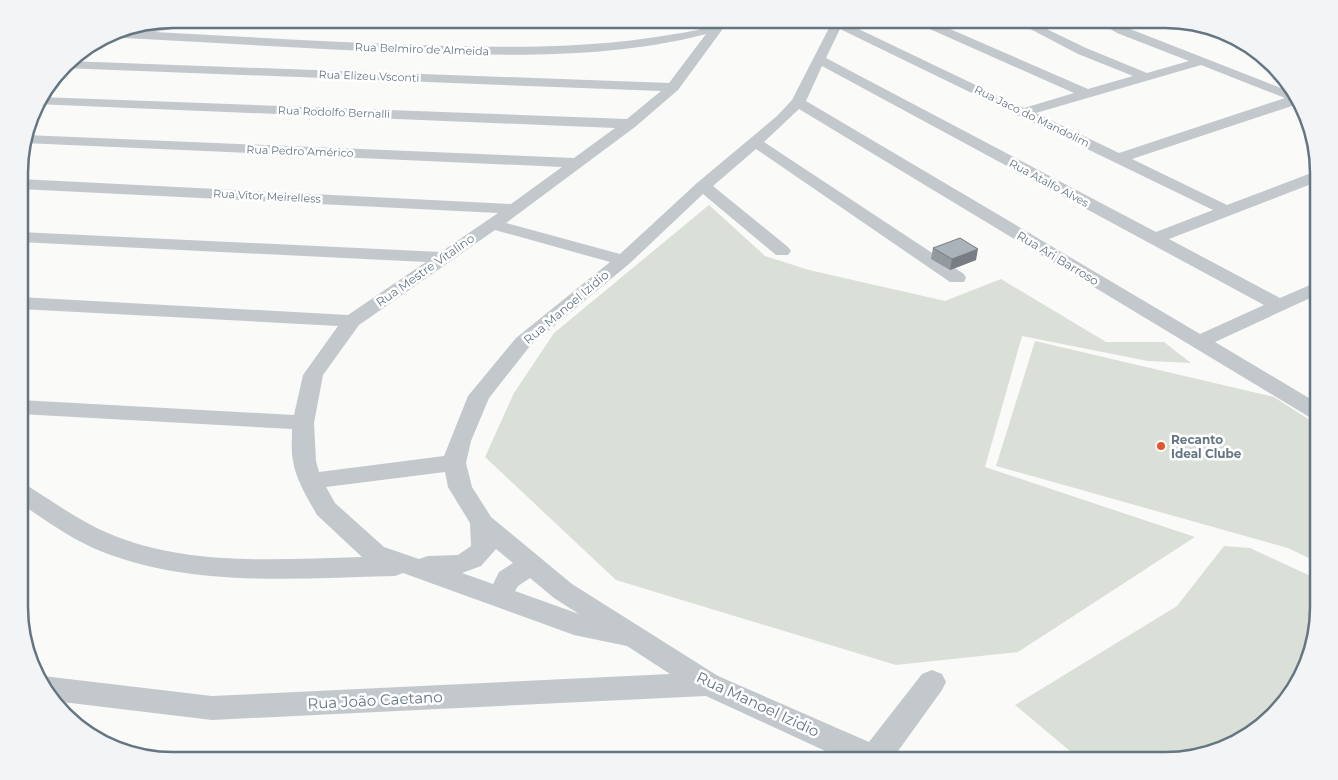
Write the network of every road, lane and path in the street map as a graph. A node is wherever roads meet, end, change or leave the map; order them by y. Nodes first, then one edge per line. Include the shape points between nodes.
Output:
1 (710, 28) edge
2 (717, 28) edge
3 (835, 28) edge
4 (852, 28) edge
5 (939, 28) edge
6 (947, 28) edge
7 (1035, 28) edge
8 (1118, 28) edge
9 (129, 34) edge
10 (953, 34) junction
11 (820, 60) junction
12 (1201, 61) junction
13 (75, 65) edge
14 (1146, 77) junction
15 (673, 87) junction
16 (1087, 94) junction
17 (1288, 95) edge
18 (46, 101) edge
19 (1292, 101) edge
20 (798, 102) junction
21 (1025, 112) junction
22 (630, 124) junction
23 (31, 140) edge
24 (755, 142) junction
25 (1120, 158) junction
26 (576, 163) junction
27 (1310, 179) edge
28 (28, 184) edge
29 (703, 186) junction
30 (515, 209) junction
31 (1228, 211) junction
32 (492, 224) junction
33 (28, 237) edge
34 (1154, 238) junction
35 (782, 251) dead end
36 (442, 257) junction
37 (623, 260) junction
38 (957, 278) dead end
39 (1310, 290) edge
40 (28, 303) edge
41 (1279, 305) junction
42 (352, 321) junction
43 (1198, 342) junction
44 (28, 406) edge
45 (1310, 408) edge
46 (303, 423) junction
47 (454, 463) junction
48 (312, 482) junction
49 (28, 497) edge
50 (482, 523) junction
51 (531, 565) junction
52 (405, 566) junction
53 (500, 596) junction
54 (642, 639) junction
55 (932, 682) dead end
56 (708, 684) junction
57 (53, 689) edge
58 (861, 752) edge
59 (882, 752) edge

1 - 9 street, Rua Belmiro de Almeida via 701,33 641,43 512,52
2 - 15 street, Rua Mestre Vitalino
3 - 11 street, Rua Manoel Izidio
4 - 21 street, Rua Jaco do Mandolim
5 - 10 street
6 - 10 street
7 - 14 street
8 - 12 street
10 - 16 street
11 - 20 street, Rua Manoel Izidio
11 - 34 street, Rua Atalfo Alves
12 - 14 street
12 - 17 street
13 - 15 street, Rua Elizeu Vsconti
14 - 16 street
15 - 22 street, Rua Mestre Vitalino
16 - 21 street
18 - 22 street, Rua Rodolfo Bernalli
19 - 25 street
20 - 24 street, Rua Manoel Izidio
20 - 43 street, Rua Ari Barroso
21 - 25 street, Rua Jaco do Mandolim
22 - 26 street, Rua Mestre Vitalino
23 - 26 street, Rua Pedro Américo
24 - 29 street, Rua Manoel Izidio
24 - 38 street
25 - 31 street, Rua Jaco do Mandolim
26 - 30 street, Rua Mestre Vitalino
27 - 31 street
28 - 30 street, Rua Vitor Meirelless
29 - 35 street
29 - 37 street, Rua Manoel Izidio
30 - 32 street, Rua Mestre Vitalino
31 - 34 street
32 - 36 street, Rua Mestre Vitalino
32 - 37 street
33 - 36 street
34 - 41 street, Rua Atalfo Alves
36 - 42 street, Rua Mestre Vitalino
37 - 47 street, Rua Manoel Izidio via 523,342 479,396
39 - 41 street
40 - 42 street
41 - 43 street
42 - 46 street, Rua Mestre Vitalino via 313,375
43 - 45 street, Rua Ari Barroso
44 - 46 street
46 - 48 street, Rua Mestre Vitalino via 304,461
47 - 48 street
47 - 50 street, Rua Manoel Izidio via 460,487
48 - 52 street, Rua Mestre Vitalino via 326,509 375,554
49 - 52 street via 102,541 162,561 223,569
50 - 51 street, Rua Manoel Izidio
50 - 52 street via 484,548 476,559 456,566
51 - 53 street via 508,579
51 - 54 street, Rua Manoel Izidio via 563,591
52 - 53 street, Rua Manoel Izidio
53 - 54 street, Rua Manoel Izidio via 574,624
54 - 56 street, Rua Manoel Izidio
55 - 59 street
56 - 57 street, Rua João Caetano via 212,708
56 - 58 street, Rua Manoel Izidio

